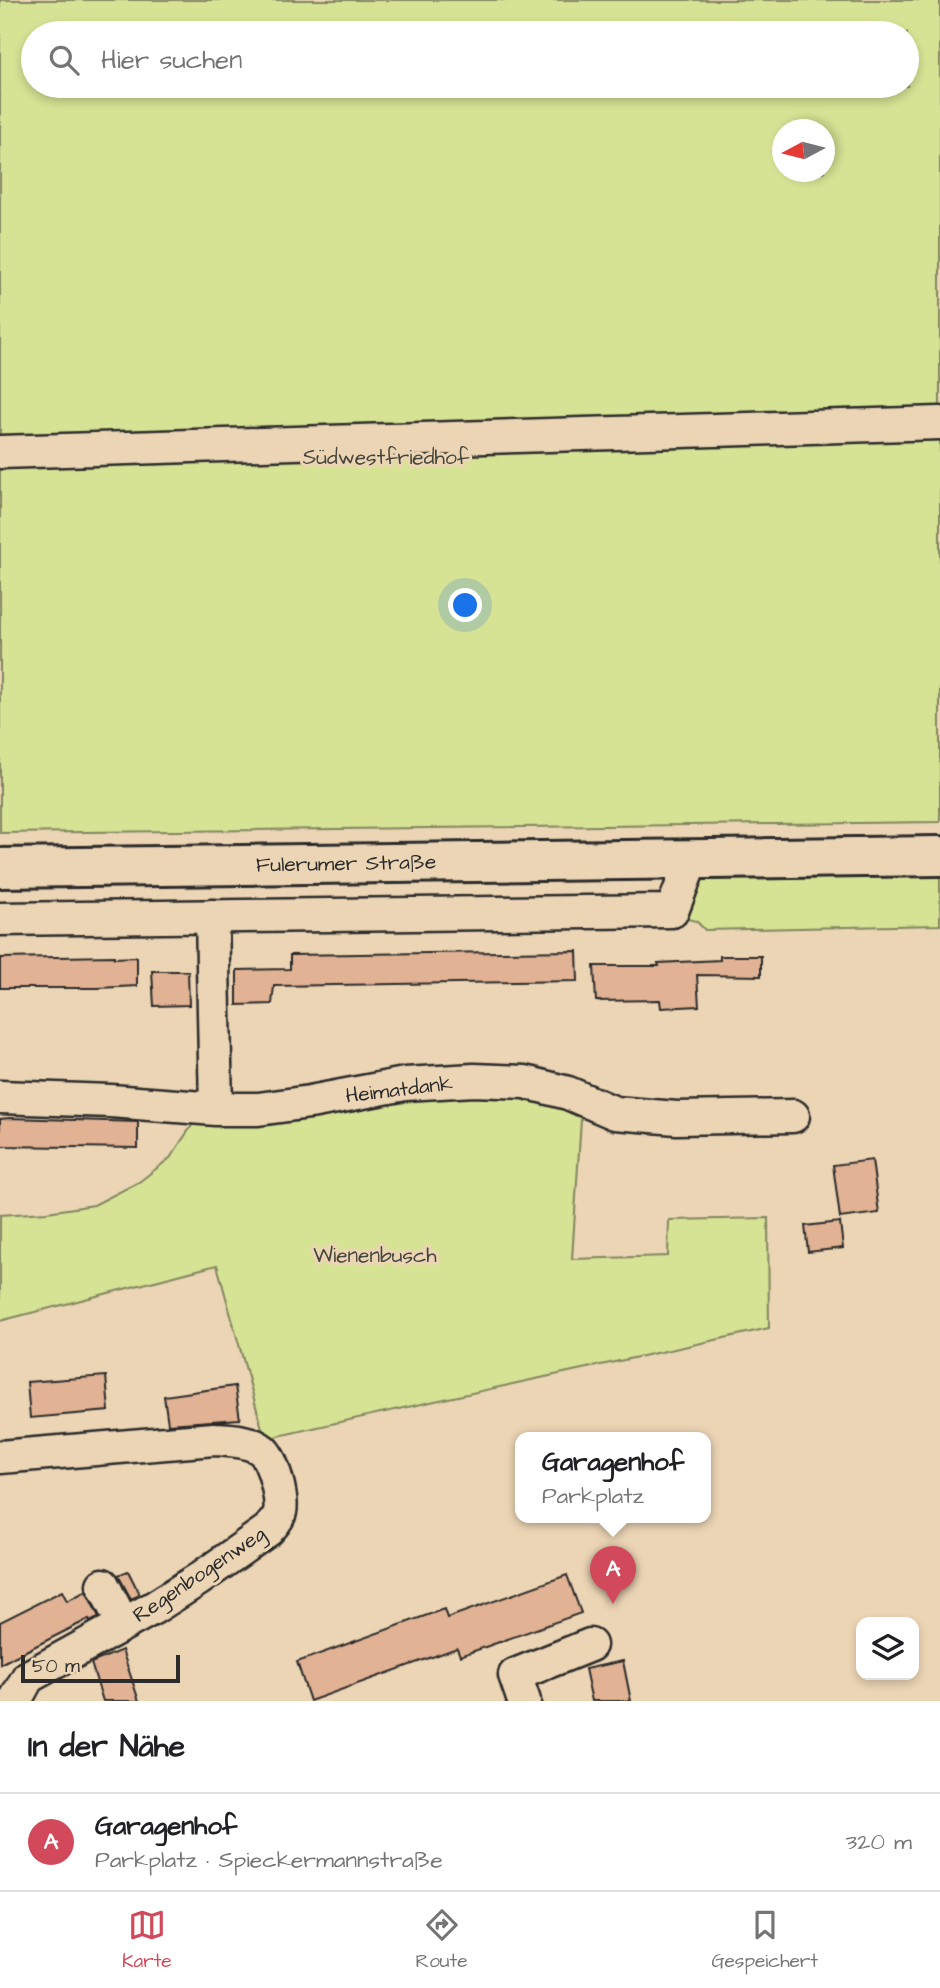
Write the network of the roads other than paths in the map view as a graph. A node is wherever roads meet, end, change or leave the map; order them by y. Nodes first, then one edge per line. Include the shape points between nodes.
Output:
1 (940, 423) edge
2 (0, 452) edge
3 (940, 856) edge
4 (692, 859) junction
5 (0, 868) edge
6 (212, 916) junction
7 (0, 919) edge
8 (0, 1097) edge
9 (216, 1109) junction
10 (793, 1116) dead end
11 (0, 1457) edge
12 (103, 1584) dead end
13 (123, 1624) junction
14 (590, 1646) dead end
15 (519, 1688) edge
16 (15, 1700) edge

1 - 2 street
3 - 4 main road, Fulerumer Straße
4 - 5 main road, Fulerumer Straße
4 - 6 street via 671,911
6 - 7 street
6 - 9 street
8 - 9 street, Heimatdank
9 - 10 street, Heimatdank via 258,1109 405,1084 474,1080 525,1082 568,1093 615,1113 677,1118
11 - 13 street, Regenbogenweg via 214,1439 262,1450 280,1497 278,1520 199,1579
12 - 13 street
13 - 16 street, Regenbogenweg via 28,1677
14 - 15 street

